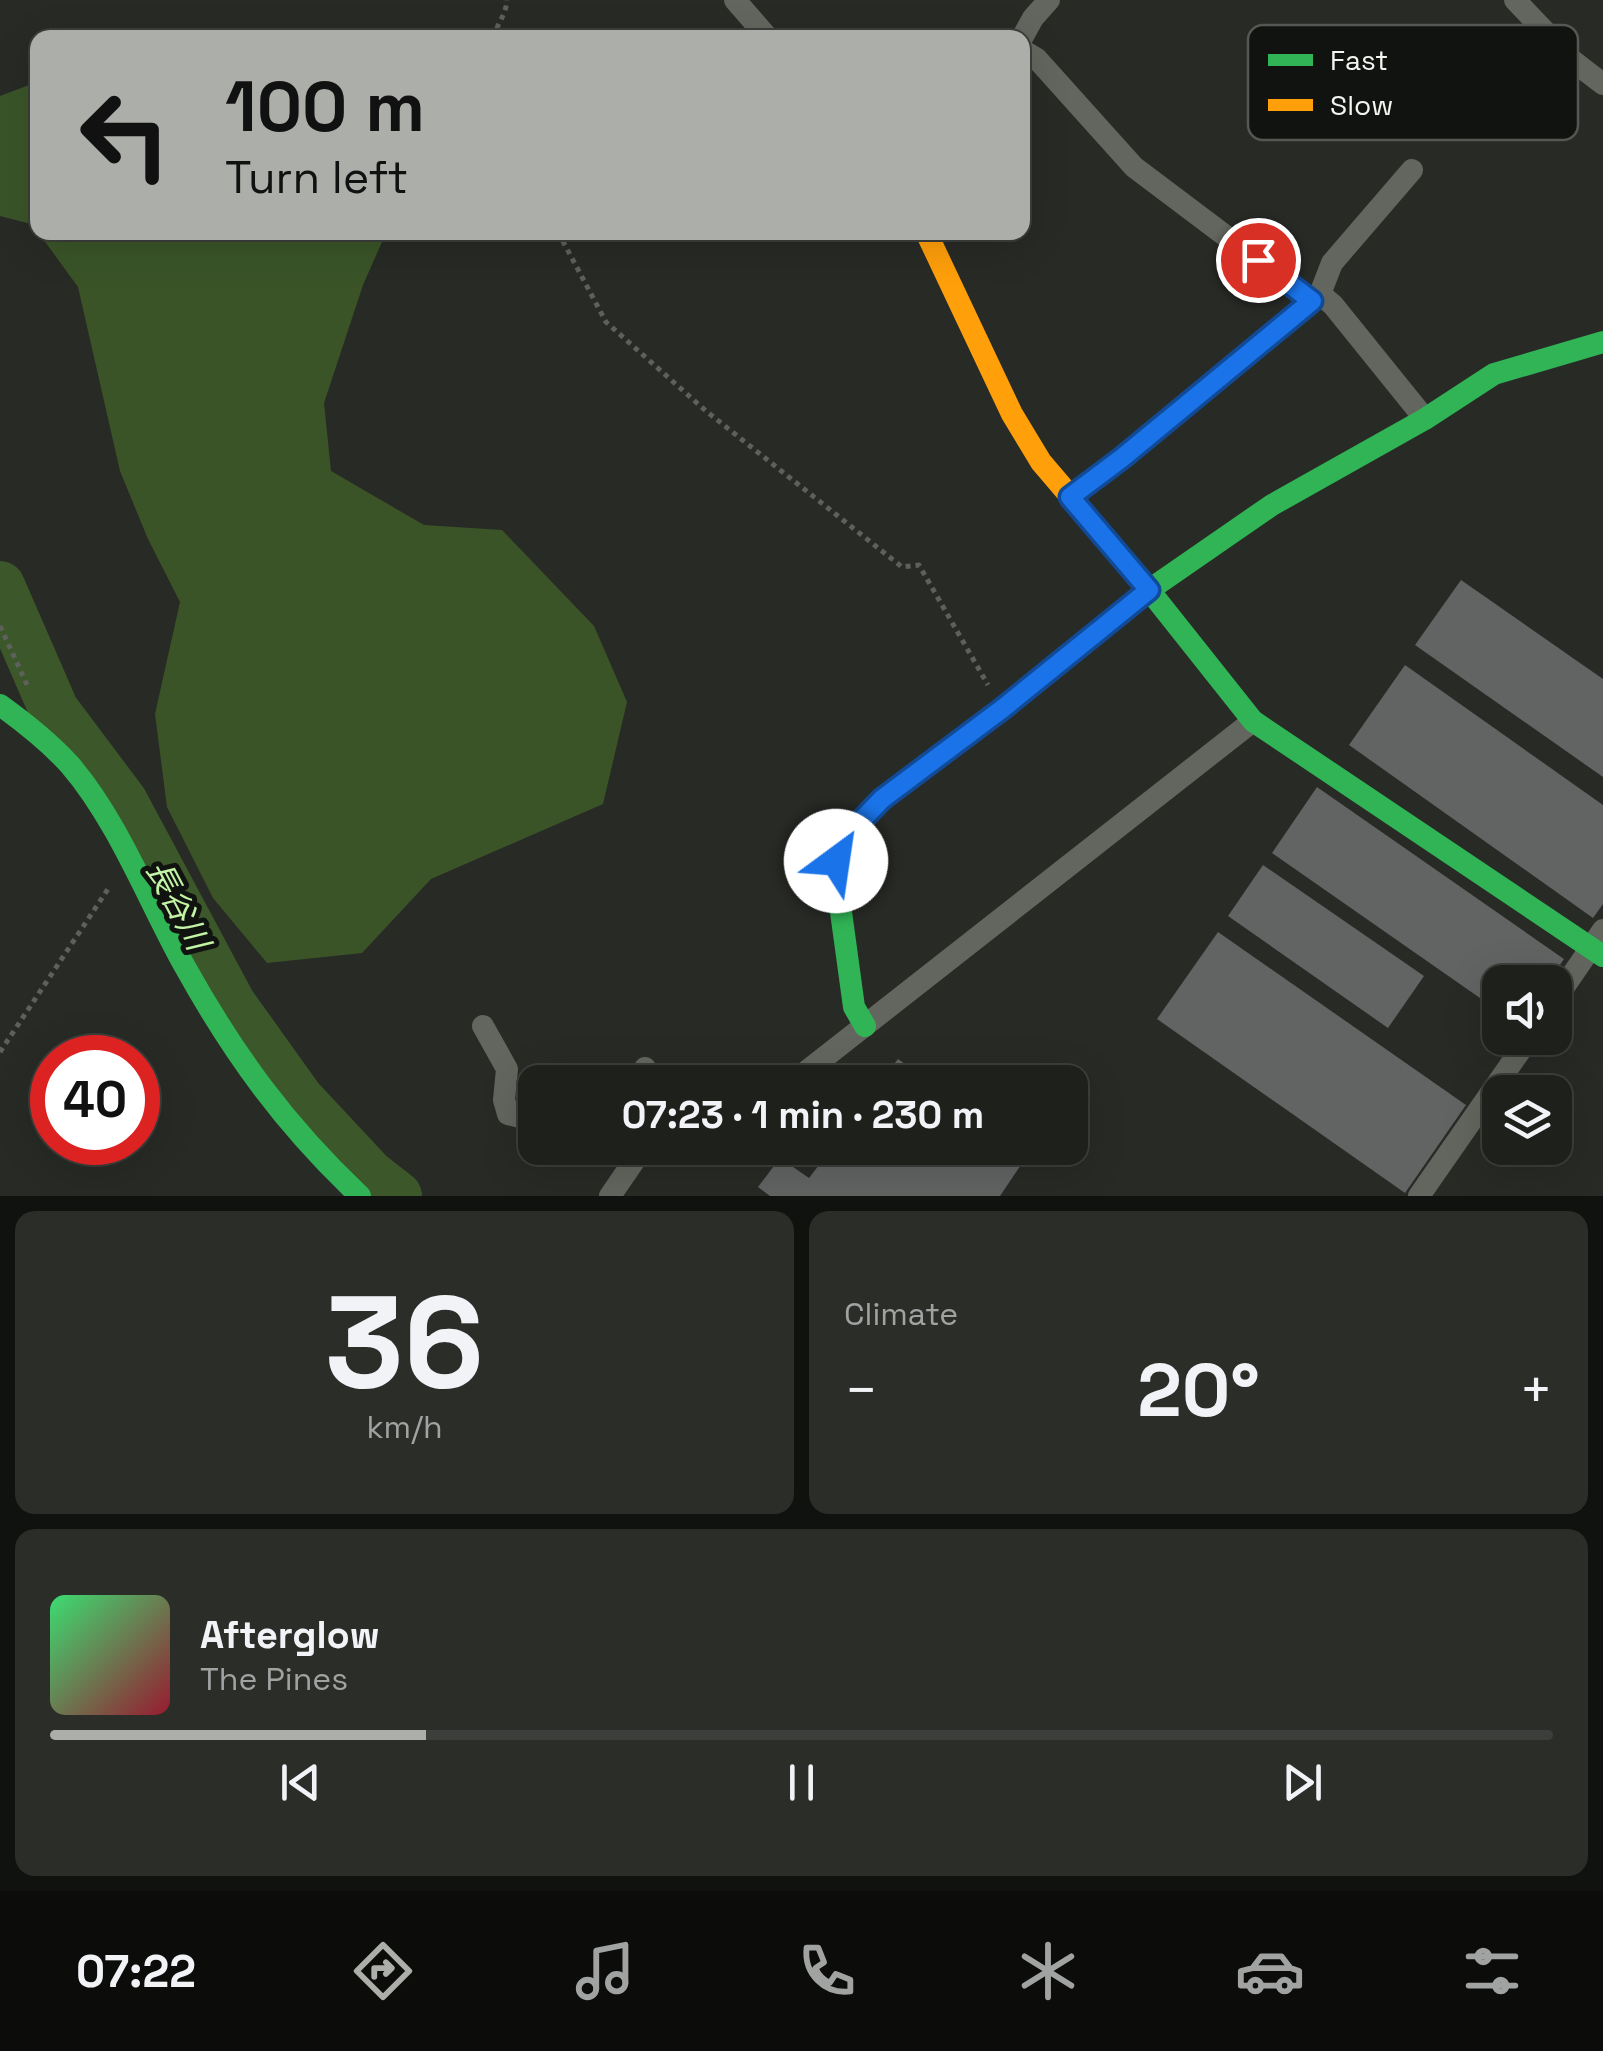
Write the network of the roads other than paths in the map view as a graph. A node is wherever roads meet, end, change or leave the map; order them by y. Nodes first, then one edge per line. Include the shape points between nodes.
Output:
1 (735, 0) edge
2 (1048, 0) edge
3 (1515, 0) edge
4 (1539, 25) edge
5 (761, 30) edge
6 (1026, 30) edge
7 (1030, 55) edge
8 (1578, 64) edge
9 (1603, 84) edge
10 (1412, 170) dead end
11 (930, 240) edge
12 (1316, 298) junction
13 (1603, 342) edge
14 (1425, 419) junction
15 (1070, 497) junction
16 (1149, 590) junction
17 (0, 706) edge
18 (1254, 721) junction
19 (1599, 944) edge
20 (1572, 978) edge
21 (483, 1026) dead end
22 (865, 1026) junction
23 (1517, 1055) edge
24 (815, 1065) edge
25 (518, 1117) edge
26 (631, 1165) edge
27 (360, 1196) edge
28 (610, 1196) edge
29 (1420, 1196) edge

1 - 5 street
2 - 6 street
3 - 4 street
7 - 12 street via 1134,166
8 - 9 street
10 - 12 street via 1332,262
11 - 15 street via 1012,414
12 - 14 street via 1332,305
12 - 15 street
13 - 14 street via 1494,374
14 - 16 street via 1272,505
15 - 16 street
16 - 18 street
16 - 22 street via 858,824 836,861 854,1007
17 - 27 street via 54,746 83,779 217,1022 283,1118
18 - 19 street
18 - 22 street
19 - 20 street
21 - 25 street via 507,1069 508,1114
22 - 24 street
23 - 29 street
26 - 28 street

